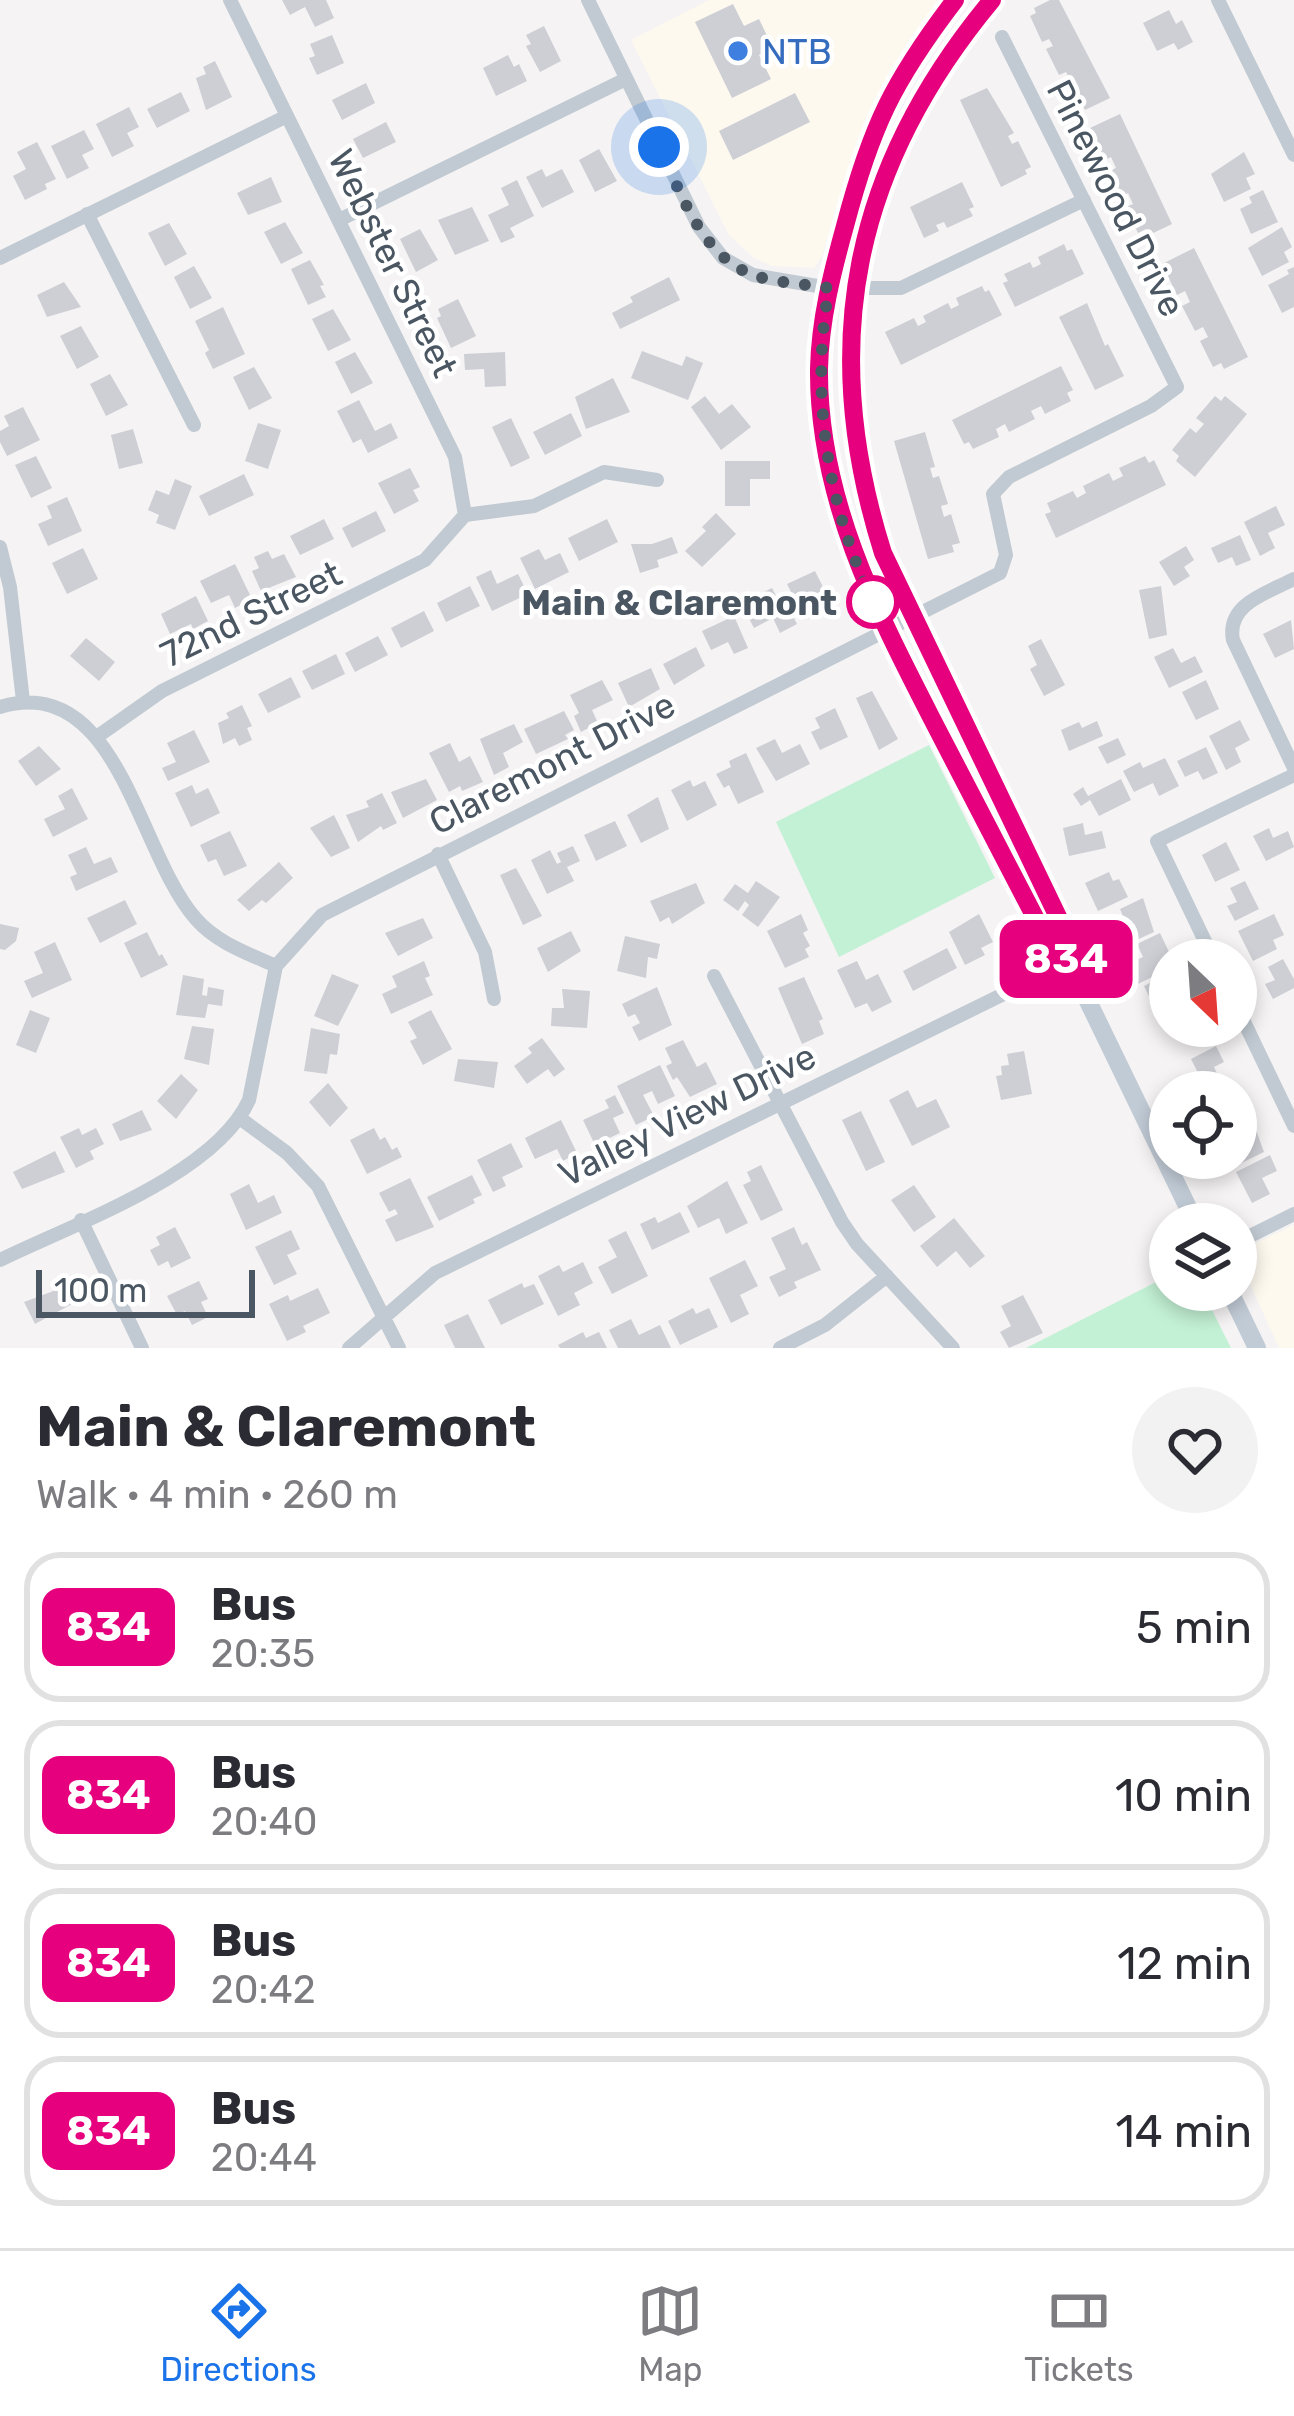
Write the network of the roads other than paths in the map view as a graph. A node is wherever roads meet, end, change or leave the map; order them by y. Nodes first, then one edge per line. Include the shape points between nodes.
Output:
1 (230, 0) edge
2 (588, 0) edge
3 (955, 0) edge
4 (992, 0) edge
5 (1218, 0) edge
6 (1002, 37) dead end
7 (626, 79) junction
8 (287, 116) junction
9 (1294, 155) edge
10 (1084, 200) junction
11 (87, 214) junction
12 (339, 220) junction
13 (0, 258) edge
14 (854, 287) junction
15 (829, 288) junction
16 (1177, 387) joint
17 (194, 425) dead end
18 (657, 480) dead end
19 (465, 515) junction
20 (0, 547) edge
21 (1294, 579) edge
22 (912, 616) junction
23 (885, 628) junction
24 (23, 701) junction
25 (0, 707) edge
26 (98, 736) junction
27 (1294, 771) edge
28 (438, 854) junction
29 (1204, 939) edge
30 (1069, 962) junction
31 (276, 966) junction
32 (714, 976) dead end
33 (494, 999) dead end
34 (1256, 1047) edge
35 (781, 1102) junction
36 (241, 1119) junction
37 (1294, 1126) edge
38 (1186, 1203) edge
39 (1294, 1214) edge
40 (81, 1220) junction
41 (1257, 1232) edge
42 (0, 1260) edge
43 (887, 1276) junction
44 (1239, 1311) edge
45 (384, 1317) junction
46 (142, 1348) edge
47 (349, 1348) edge
48 (399, 1348) edge
49 (780, 1348) edge
50 (952, 1348) edge
51 (1258, 1348) edge

1 - 8 street, Webster Street
2 - 7 street
3 - 15 main road via 911,58 873,130
4 - 14 main road via 941,64 890,159
5 - 9 street
6 - 10 street, Pinewood Drive
7 - 12 street
7 - 15 street via 699,227 723,258 753,275
8 - 11 street
8 - 12 street, Webster Street
10 - 14 street via 901,288
10 - 16 street, Pinewood Drive
11 - 13 street
11 - 17 street
12 - 19 street, Webster Street via 455,457
14 - 15 street
14 - 22 main road via 854,439 883,553
15 - 23 main road via 819,370 825,441 853,554
16 - 22 street, Claremont Drive via 1009,477 993,494 1006,555 1000,573
18 - 19 street via 604,472 534,506
19 - 26 street, 72nd Street via 417,565 162,691
20 - 24 street
21 - 27 street via 1239,610 1230,626
22 - 23 street, Claremont Drive
22 - 30 main road via 1059,919
23 - 28 street, Claremont Drive
23 - 30 main road via 1041,929
24 - 25 street
24 - 26 street via 67,710
26 - 31 street via 183,903 213,935
27 - 29 street via 1157,841
28 - 31 street, Claremont Drive via 322,915
28 - 33 street via 485,952
30 - 35 street, Valley View Drive
30 - 38 main road
31 - 36 street
32 - 35 street
34 - 37 street
35 - 43 street via 842,1222
35 - 45 street, Valley View Drive via 435,1274
36 - 40 street via 174,1175
36 - 45 street via 310,1175
39 - 41 street
40 - 42 street
40 - 46 street
43 - 49 street via 825,1325
43 - 50 street
44 - 51 main road
45 - 47 street, Valley View Drive
45 - 48 street

